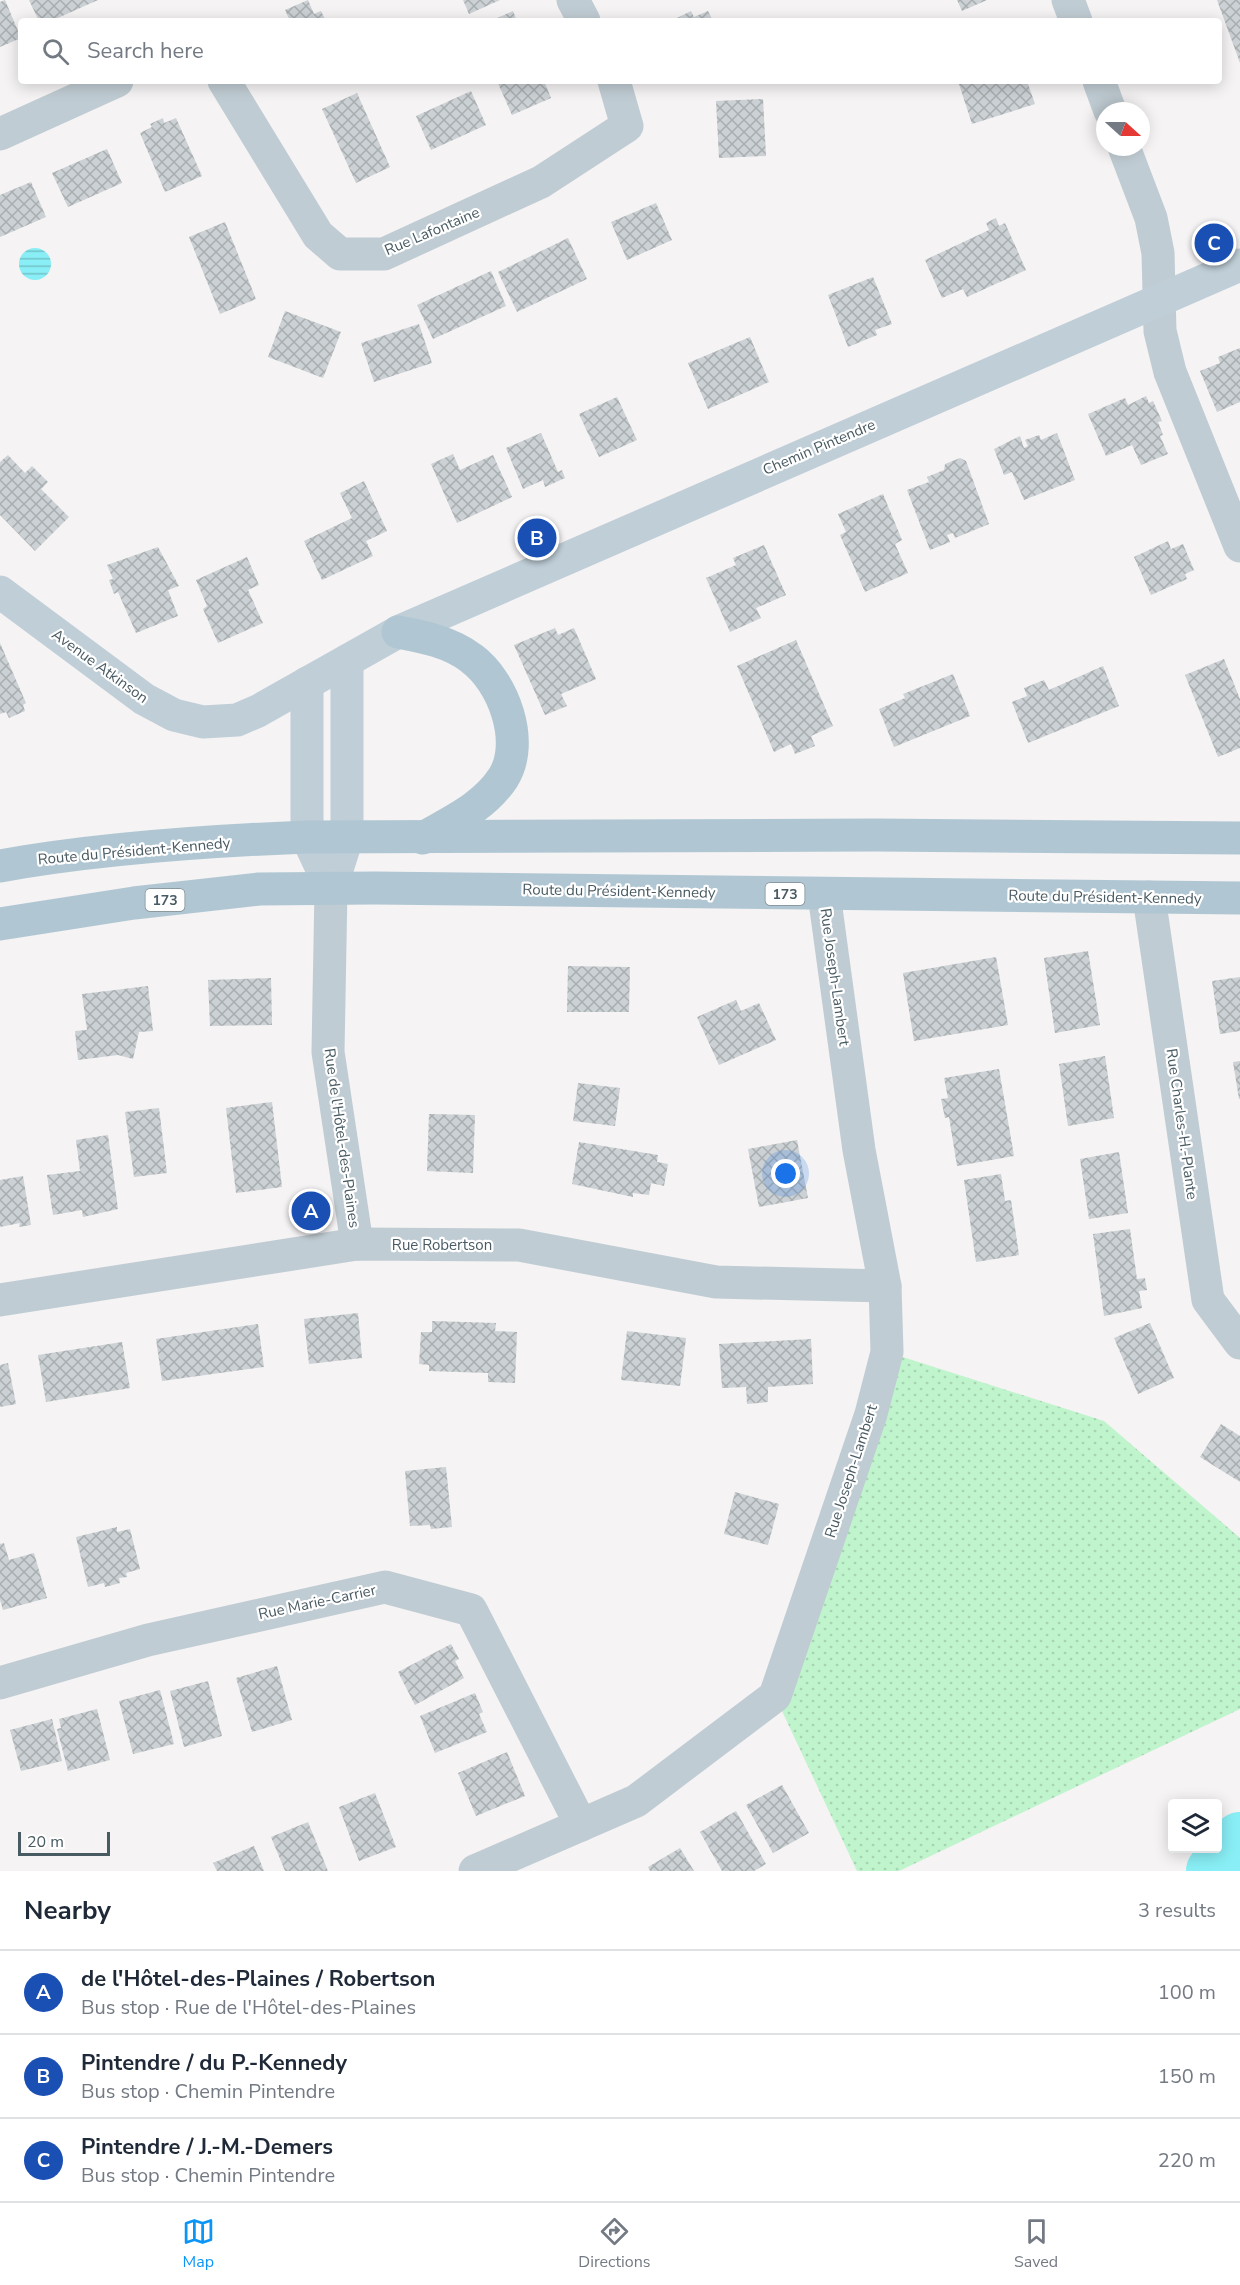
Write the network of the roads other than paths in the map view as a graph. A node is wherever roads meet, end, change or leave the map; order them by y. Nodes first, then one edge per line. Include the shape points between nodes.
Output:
1 (573, 0) edge
2 (1068, 0) edge
3 (582, 18) edge
4 (1075, 18) edge
5 (110, 84) edge
6 (226, 84) edge
7 (615, 84) edge
8 (1100, 84) edge
9 (1107, 102) edge
10 (0, 134) edge
11 (1127, 156) edge
12 (1240, 265) edge
13 (1158, 301) junction
14 (1240, 546) edge
15 (0, 592) edge
16 (398, 632) junction
17 (347, 661) junction
18 (307, 683) junction
19 (307, 837) junction
20 (347, 838) junction
21 (422, 838) junction
22 (1240, 838) edge
23 (0, 866) edge
24 (331, 888) junction
25 (824, 894) junction
26 (1149, 897) junction
27 (1240, 898) edge
28 (0, 924) edge
29 (357, 1244) junction
30 (885, 1286) junction
31 (0, 1300) edge
32 (1240, 1342) edge
33 (0, 1683) edge
34 (581, 1825) junction
35 (475, 1871) edge

1 - 3 street
2 - 4 street
5 - 10 street
6 - 7 street, Rue Lafontaine via 318,235 340,254 384,254 541,182 596,148 627,126
8 - 9 street
11 - 13 street via 1151,218 1158,253
12 - 13 street, Chemin Pintendre
13 - 14 street via 1160,331 1170,372
13 - 16 street, Chemin Pintendre
15 - 18 street, Avenue Atkinson via 144,699 174,715 203,722 237,720
16 - 17 street
16 - 21 main road via 435,640 473,659 492,680 507,713 512,741 504,777 491,793 472,810
17 - 18 street, Avenue Atkinson
17 - 20 street, Rue de l'Hôtel-des-Plaines
18 - 19 street, Rue de l'Hôtel-des-Plaines
19 - 20 main road, Route du Président-Kennedy
19 - 23 main road, Route du Président-Kennedy via 45,858
19 - 24 street, Rue de l'Hôtel-des-Plaines
20 - 21 main road, Route du Président-Kennedy
20 - 24 street, Rue de l'Hôtel-des-Plaines
21 - 22 main road, Route du Président-Kennedy
24 - 25 main road, Route du Président-Kennedy / 173
24 - 28 main road, Route du Président-Kennedy / 173 via 259,889
24 - 29 street, Rue de l'Hôtel-des-Plaines via 328,1052
25 - 26 main road, Route du Président-Kennedy / 173
25 - 30 street, Rue Joseph-Lambert via 859,1150
26 - 27 main road, Route du Président-Kennedy / 173
26 - 32 street, Rue Charles-H.-Plante via 1208,1300
29 - 30 street, Rue Robertson via 519,1245 716,1282
29 - 31 street, Rue Robertson
30 - 34 street, Rue Joseph-Lambert via 887,1352 871,1414 775,1696 636,1801
33 - 34 street, Rue Marie-Carrier via 148,1640 385,1587 471,1610
34 - 35 street, Rue Joseph-Lambert

